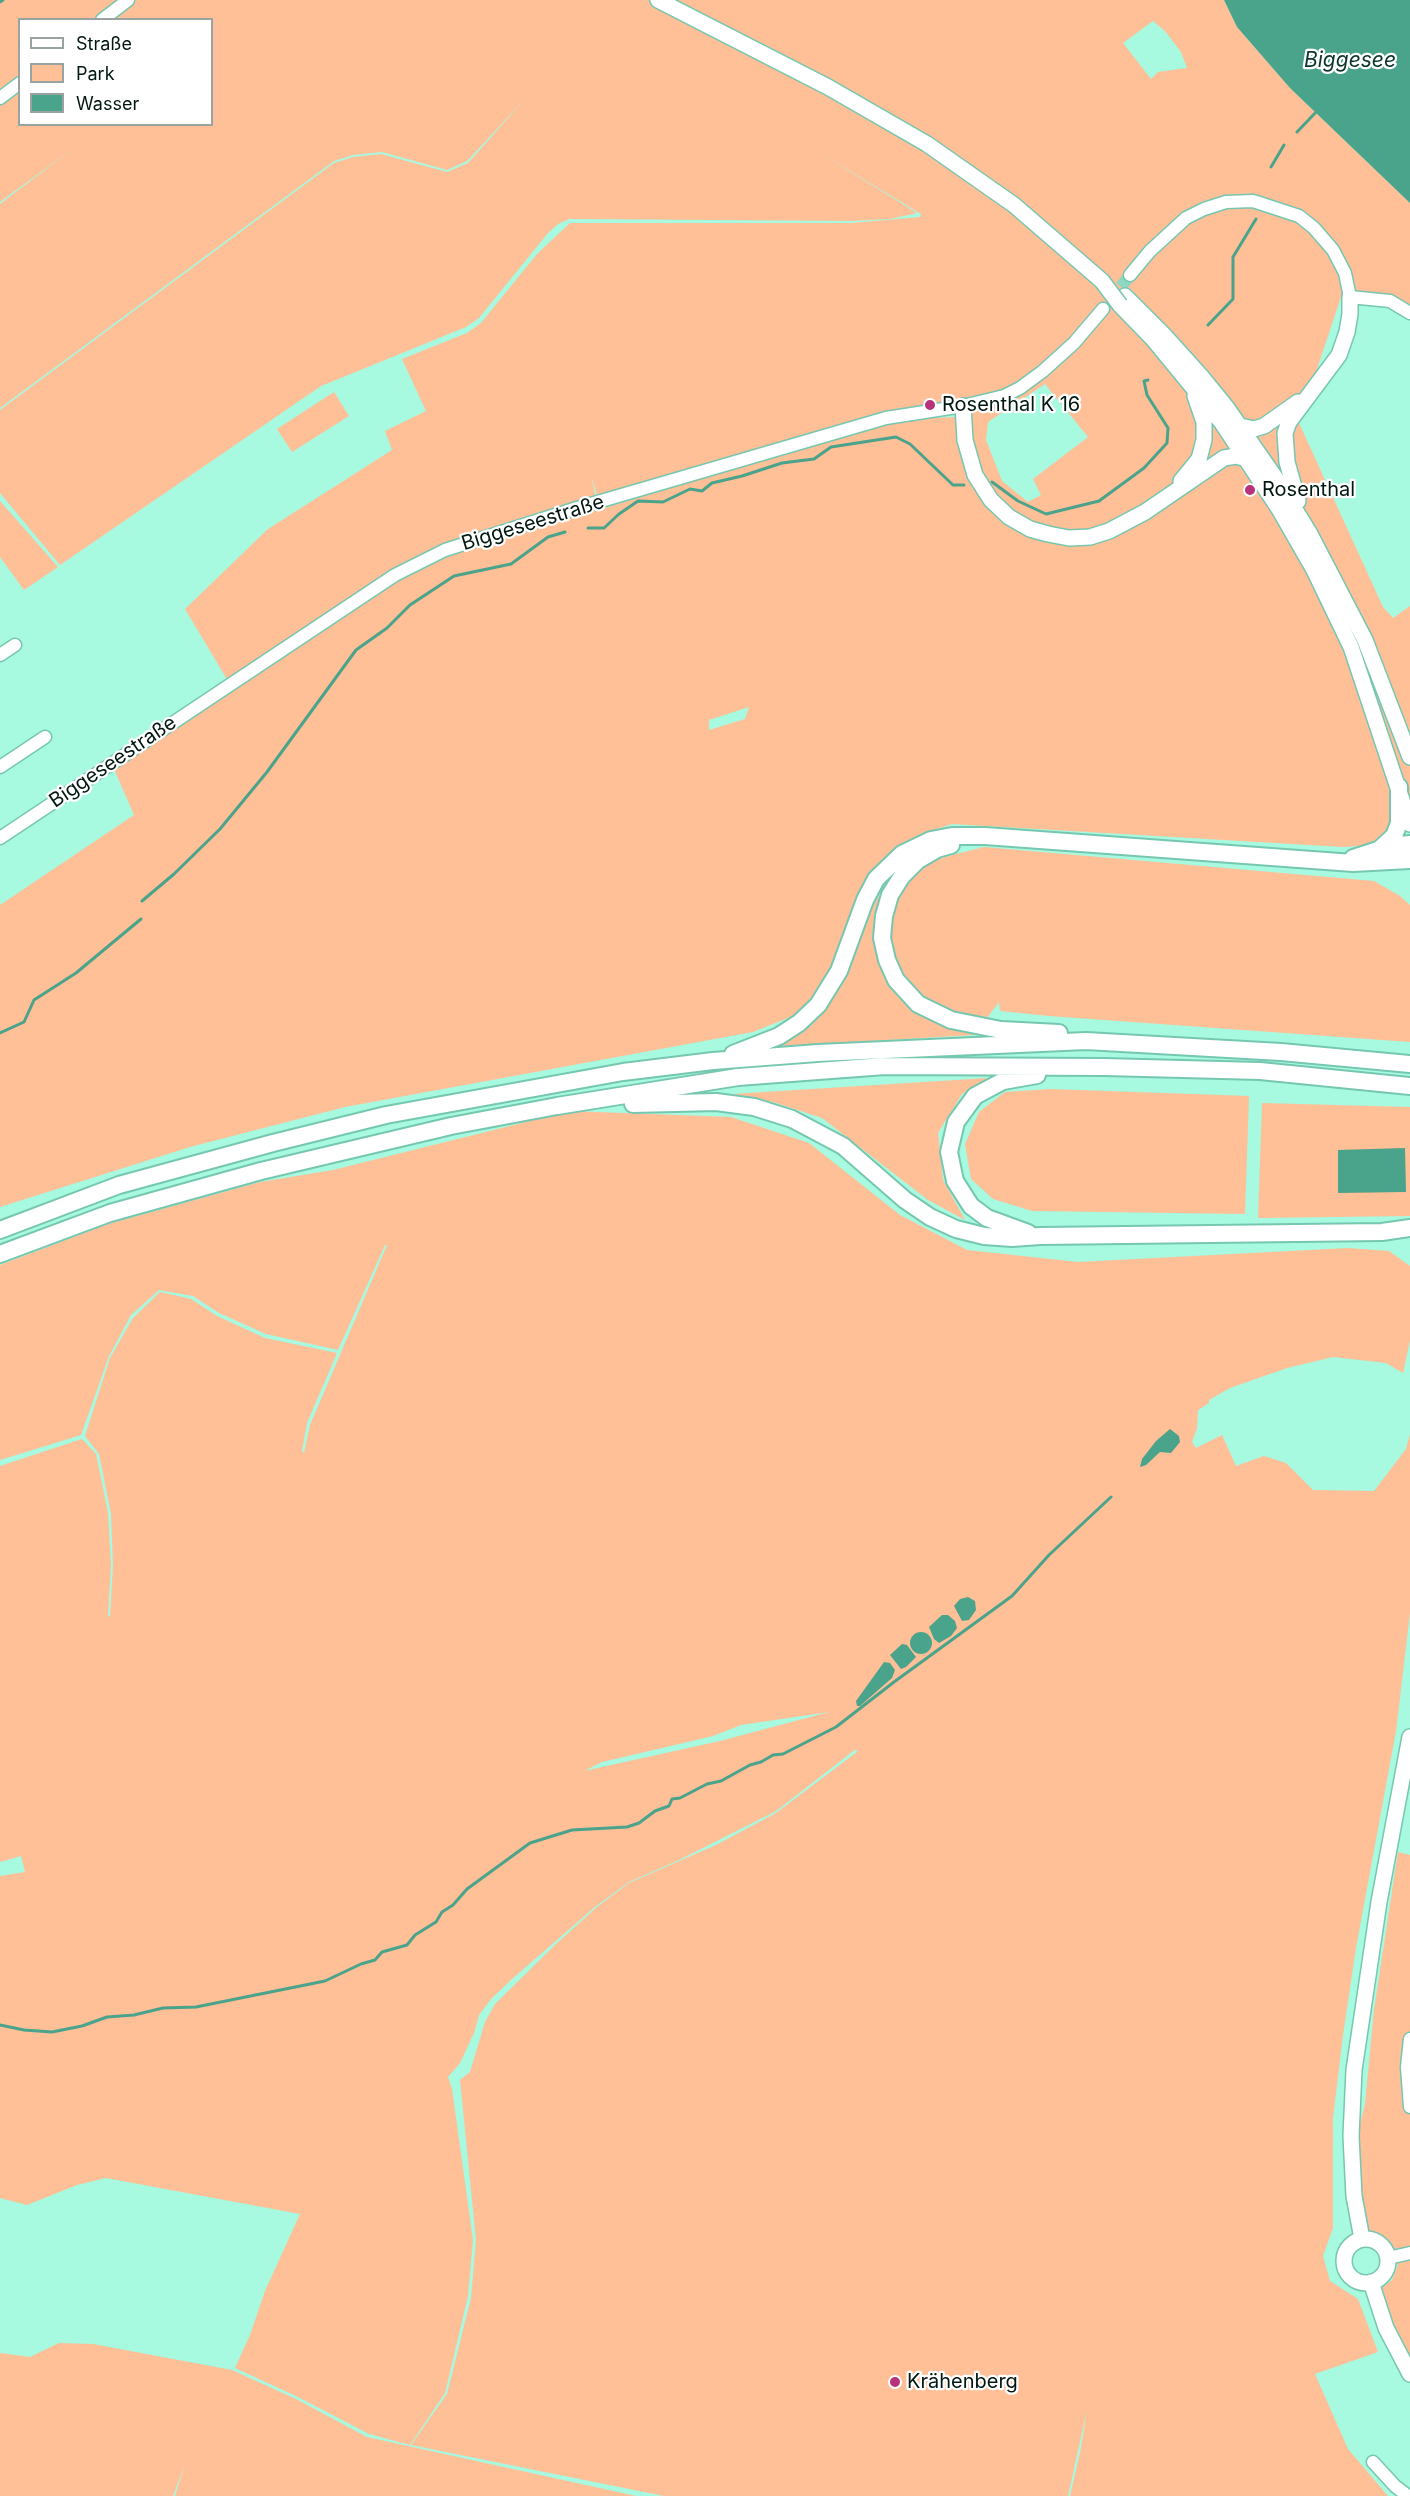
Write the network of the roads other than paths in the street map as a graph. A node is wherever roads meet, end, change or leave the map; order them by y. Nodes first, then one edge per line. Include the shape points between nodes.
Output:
1 (128, 0) edge
2 (658, 0) edge
3 (105, 18) edge
4 (18, 84) edge
5 (0, 98) edge
6 (1130, 275) tunnel mouth
7 (1350, 297) junction
8 (1123, 301) junction
9 (1103, 309) tunnel mouth
10 (1410, 313) edge
11 (1192, 387) junction
12 (1312, 391) junction
13 (963, 406) junction
14 (1240, 426) junction
15 (1247, 459) junction
16 (1164, 498) junction
17 (1310, 534) junction
18 (1355, 638) junction
19 (15, 645) dead end
20 (0, 655) edge
21 (45, 737) dead end
22 (1410, 757) edge
23 (0, 767) edge
24 (1399, 787) junction
25 (1410, 824) edge
26 (985, 836) junction
27 (0, 838) edge
28 (1410, 844) edge
29 (1381, 848) junction
30 (1410, 860) edge
31 (1332, 861) junction
32 (1086, 1041) junction
33 (713, 1061) junction
34 (1410, 1064) edge
35 (1104, 1067) junction
36 (1410, 1086) edge
37 (557, 1106) junction
38 (1410, 1228) edge
39 (0, 1230) edge
40 (1382, 1232) junction
41 (1410, 1235) edge
42 (1040, 1236) junction
43 (0, 1254) edge
44 (1410, 1737) edge
45 (1410, 2039) edge
46 (1410, 2107) edge
47 (1362, 2240) junction
48 (1410, 2253) edge
49 (1388, 2258) junction
50 (1371, 2282) junction
51 (1410, 2374) edge
52 (1373, 2462) dead end
53 (1408, 2496) edge

1 - 3 street
2 - 8 main road, bridge via 838,92 927,144 1014,206
4 - 5 street
6 - 7 street via 1186,218 1226,202 1253,201 1299,216 1314,228 1334,250 1345,273
7 - 10 street via 1390,301
7 - 12 main road via 1344,343
8 - 11 main road
8 - 14 main road via 1172,343
9 - 13 street, Biggeseestraße via 1074,343 1020,388
11 - 15 main road
11 - 16 main road via 1204,422 1204,440 1193,468
12 - 14 main road via 1264,426
12 - 17 main road via 1290,422 1284,445
13 - 16 main road via 965,440 975,475 991,500 1030,530 1069,538 1090,537 1126,524
13 - 27 street, Biggeseestraße via 885,418 445,550 395,575
14 - 17 main road
15 - 16 main road via 1224,459
15 - 18 main road
17 - 18 main road
18 - 22 main road
18 - 24 main road
19 - 20 street
21 - 23 street
24 - 25 main road
24 - 29 highway via 1399,823 1394,836
26 - 31 highway
26 - 32 highway via 937,849 902,876 890,895 884,916 884,949 891,970 918,1004 951,1020 1001,1030 1062,1033
26 - 33 highway via 931,840 892,861 870,889 839,971 818,1005 779,1036
28 - 29 highway
29 - 31 highway
30 - 31 highway
32 - 33 highway
32 - 34 highway
33 - 39 highway via 622,1072 386,1115 119,1185
35 - 36 highway via 1260,1071
35 - 37 highway via 873,1067 738,1077
35 - 42 highway via 1003,1081 975,1096 956,1122 950,1162 965,1199 987,1218
37 - 42 highway via 594,1108 692,1101 764,1110 826,1136 911,1204 943,1223 991,1237
37 - 43 highway via 451,1126 250,1174 110,1213
38 - 40 highway
40 - 41 highway
40 - 42 highway
44 - 47 main road via 1379,1902 1354,2070 1351,2136 1354,2196
45 - 46 street
47 - 49 main road via 1376,2241
47 - 50 main road via 1349,2247 1346,2269 1356,2280
48 - 49 street
49 - 50 main road via 1382,2276
50 - 51 main road via 1386,2328
52 - 53 street

